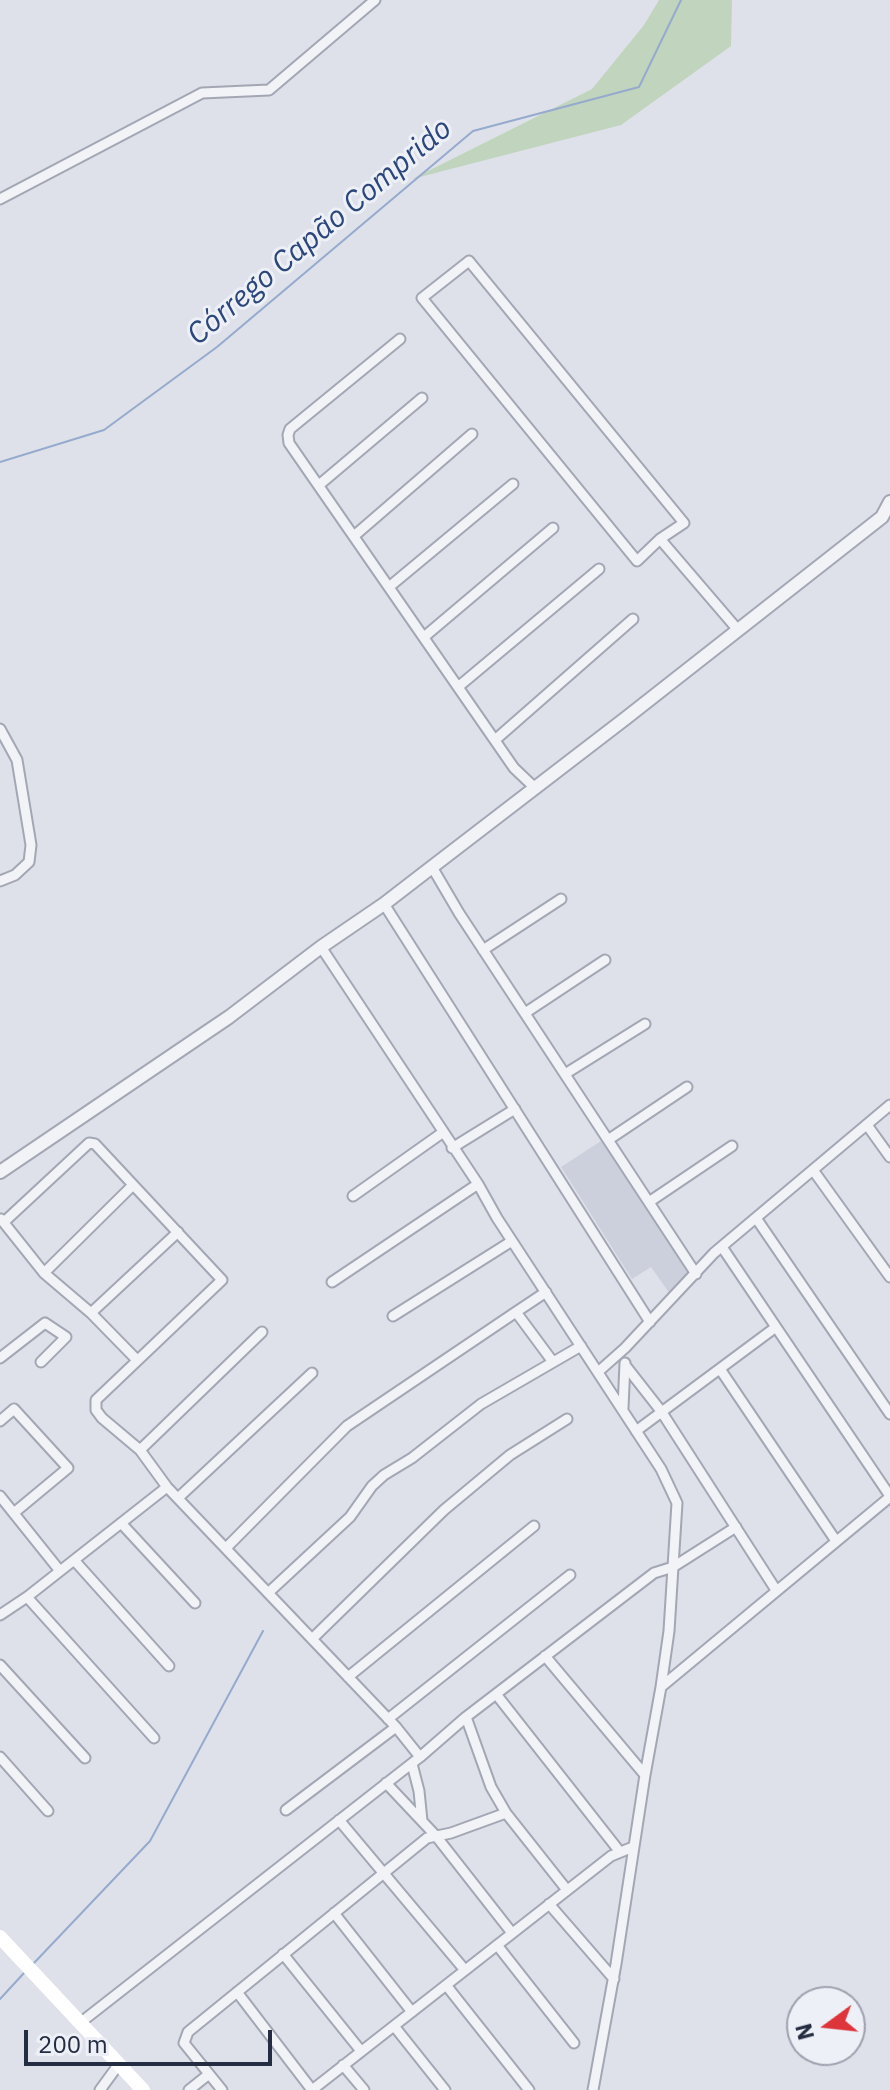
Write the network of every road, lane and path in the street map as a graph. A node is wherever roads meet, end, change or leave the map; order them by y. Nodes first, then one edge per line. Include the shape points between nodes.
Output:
1 (375, 0) edge
2 (0, 199) edge
3 (400, 339) dead end
4 (422, 398) dead end
5 (472, 434) dead end
6 (513, 484) dead end
7 (319, 485) junction
8 (890, 502) edge
9 (553, 528) dead end
10 (354, 536) junction
11 (660, 539) junction
12 (599, 569) dead end
13 (389, 587) junction
14 (633, 619) dead end
15 (738, 630) junction
16 (424, 637) junction
17 (458, 687) junction
18 (0, 729) edge
19 (495, 740) junction
20 (535, 788) junction
21 (432, 867) junction
22 (0, 881) edge
23 (561, 899) dead end
24 (384, 904) junction
25 (321, 947) junction
26 (483, 950) junction
27 (605, 960) dead end
28 (525, 1013) junction
29 (645, 1024) dead end
30 (565, 1074) junction
31 (687, 1087) dead end
32 (890, 1105) edge
33 (515, 1109) junction
34 (867, 1125) junction
35 (442, 1133) junction
36 (608, 1140) junction
37 (732, 1146) dead end
38 (452, 1148) junction
39 (890, 1157) edge
40 (813, 1170) junction
41 (0, 1172) edge
42 (478, 1184) junction
43 (133, 1185) junction
44 (353, 1196) dead end
45 (649, 1202) junction
46 (756, 1218) junction
47 (2, 1220) edge
48 (178, 1232) junction
49 (512, 1241) junction
50 (722, 1247) junction
51 (44, 1273) junction
52 (696, 1274) junction
53 (890, 1277) edge
54 (332, 1282) dead end
55 (546, 1292) junction
56 (516, 1312) junction
57 (91, 1313) junction
58 (393, 1316) dead end
59 (650, 1322) junction
60 (776, 1327) junction
61 (262, 1332) dead end
62 (581, 1346) junction
63 (625, 1348) junction
64 (0, 1358) edge
65 (137, 1360) junction
66 (41, 1362) dead end
67 (553, 1362) junction
68 (625, 1365) junction
69 (720, 1369) junction
70 (598, 1372) junction
71 (312, 1373) dead end
72 (623, 1410) junction
73 (661, 1411) junction
74 (890, 1414) edge
75 (567, 1419) dead end
76 (0, 1421) edge
77 (636, 1431) junction
78 (140, 1450) junction
79 (167, 1487) junction
80 (0, 1496) edge
81 (890, 1496) edge
82 (178, 1498) junction
83 (15, 1512) junction
84 (121, 1523) junction
85 (534, 1526) dead end
86 (736, 1527) junction
87 (836, 1541) junction
88 (226, 1548) junction
89 (74, 1560) junction
90 (673, 1567) junction
91 (60, 1571) junction
92 (570, 1575) dead end
93 (776, 1590) junction
94 (268, 1593) junction
95 (27, 1597) junction
96 (195, 1603) dead end
97 (1, 1611) edge
98 (312, 1639) junction
99 (545, 1656) junction
100 (0, 1665) edge
101 (169, 1666) dead end
102 (348, 1677) junction
103 (661, 1687) junction
104 (496, 1694) junction
105 (466, 1717) junction
106 (392, 1723) junction
107 (154, 1738) dead end
108 (0, 1757) edge
109 (85, 1758) dead end
110 (416, 1761) junction
111 (645, 1775) junction
112 (386, 1783) junction
113 (286, 1810) dead end
114 (48, 1811) dead end
115 (506, 1813) junction
116 (339, 1820) junction
117 (422, 1821) junction
118 (436, 1836) junction
119 (633, 1847) junction
120 (620, 1852) junction
121 (383, 1873) junction
122 (567, 1890) junction
123 (549, 1904) junction
124 (334, 1913) junction
125 (512, 1933) junction
126 (0, 1937) edge
127 (497, 1945) junction
128 (283, 1954) junction
129 (464, 1969) junction
130 (614, 1979) junction
131 (446, 1985) junction
132 (237, 1992) junction
133 (412, 2012) junction
134 (80, 2023) junction
135 (394, 2026) junction
136 (574, 2043) dead end
137 (361, 2051) junction
138 (119, 2064) junction
139 (343, 2065) junction
140 (209, 2074) junction
141 (100, 2090) edge
142 (143, 2090) edge
143 (189, 2090) edge
144 (222, 2090) edge
145 (364, 2090) edge
146 (445, 2090) edge
147 (529, 2090) edge
148 (593, 2090) edge

1 - 2 street via 269,90 202,93
3 - 7 street via 290,429 289,443
4 - 7 street
5 - 10 street
6 - 13 street
7 - 10 street
8 - 15 street via 882,517
9 - 16 street
10 - 13 street
11 - 11 street via 637,561 422,298 469,261 684,523
11 - 15 street
12 - 17 street
13 - 16 street
14 - 19 street
15 - 20 street
16 - 17 street
17 - 19 street
18 - 22 street via 17,760 31,845 29,862
19 - 20 street
20 - 21 street
21 - 24 street
21 - 26 street
23 - 26 street
24 - 25 street
24 - 33 street
25 - 35 street
25 - 41 street via 229,1017
26 - 28 street
27 - 28 street
28 - 30 street
29 - 30 street
30 - 36 street
31 - 36 street
32 - 34 street
33 - 38 street
33 - 59 street
34 - 39 street
34 - 40 street
35 - 38 street
35 - 44 street
36 - 45 street
37 - 45 street
38 - 42 street
40 - 46 street
40 - 53 street
42 - 49 street
42 - 54 street
43 - 47 street via 89,1143
43 - 48 street
43 - 51 street
45 - 52 street
46 - 50 street
46 - 74 street
47 - 51 street
48 - 57 street
48 - 65 street via 222,1280
49 - 55 street
49 - 58 street
50 - 52 street
50 - 60 street
51 - 57 street
52 - 59 street
55 - 56 street
55 - 62 street
56 - 67 street
56 - 88 street via 347,1426
57 - 65 street
59 - 63 street
60 - 69 street
60 - 81 street
61 - 78 street
62 - 67 street
62 - 70 street
63 - 68 street
63 - 70 street
64 - 66 street via 45,1323 66,1337
65 - 78 street via 95,1406
67 - 94 street via 481,1404 384,1475 350,1517
68 - 72 street
68 - 73 street
69 - 73 street
69 - 87 street
70 - 72 street
71 - 82 street
72 - 77 street
73 - 77 street
73 - 86 street
75 - 98 street via 510,1455 444,1510
76 - 83 street via 14,1409 68,1468
77 - 90 street via 677,1503
78 - 79 street
79 - 82 street
79 - 84 street
80 - 83 street
81 - 87 street
82 - 88 street
83 - 91 street
84 - 89 street
84 - 96 street
85 - 102 street
86 - 90 street
86 - 93 street
87 - 93 street
88 - 94 street
89 - 91 street
89 - 101 street
90 - 99 street via 654,1573
90 - 103 street
91 - 95 street
92 - 106 street
93 - 103 street
94 - 98 street
95 - 97 street
95 - 107 street
98 - 102 street
99 - 104 street
99 - 111 street
100 - 109 street
102 - 106 street
103 - 111 street
104 - 105 street
104 - 120 street
105 - 110 street
105 - 115 street
106 - 110 street
106 - 113 street
108 - 114 street
110 - 112 street
110 - 117 street
111 - 119 street
112 - 116 street
112 - 117 street
115 - 118 street
115 - 122 street
116 - 121 street
116 - 134 street
117 - 118 street
118 - 121 street
118 - 125 street
119 - 120 street
119 - 130 street
120 - 122 street
121 - 124 street
121 - 129 street
122 - 123 street
123 - 125 street
123 - 130 street
124 - 128 street
124 - 133 street
125 - 127 street
126 - 134 main road
127 - 129 street
127 - 136 street
128 - 132 street
128 - 137 street
129 - 131 street
130 - 148 street
131 - 133 street
131 - 147 street
132 - 139 street via 312,2090
132 - 140 street via 188,2032 184,2043
133 - 135 street
134 - 138 main road
135 - 137 street
135 - 146 street
137 - 139 street
138 - 141 street
138 - 142 main road
139 - 145 street
140 - 143 street
140 - 144 street

